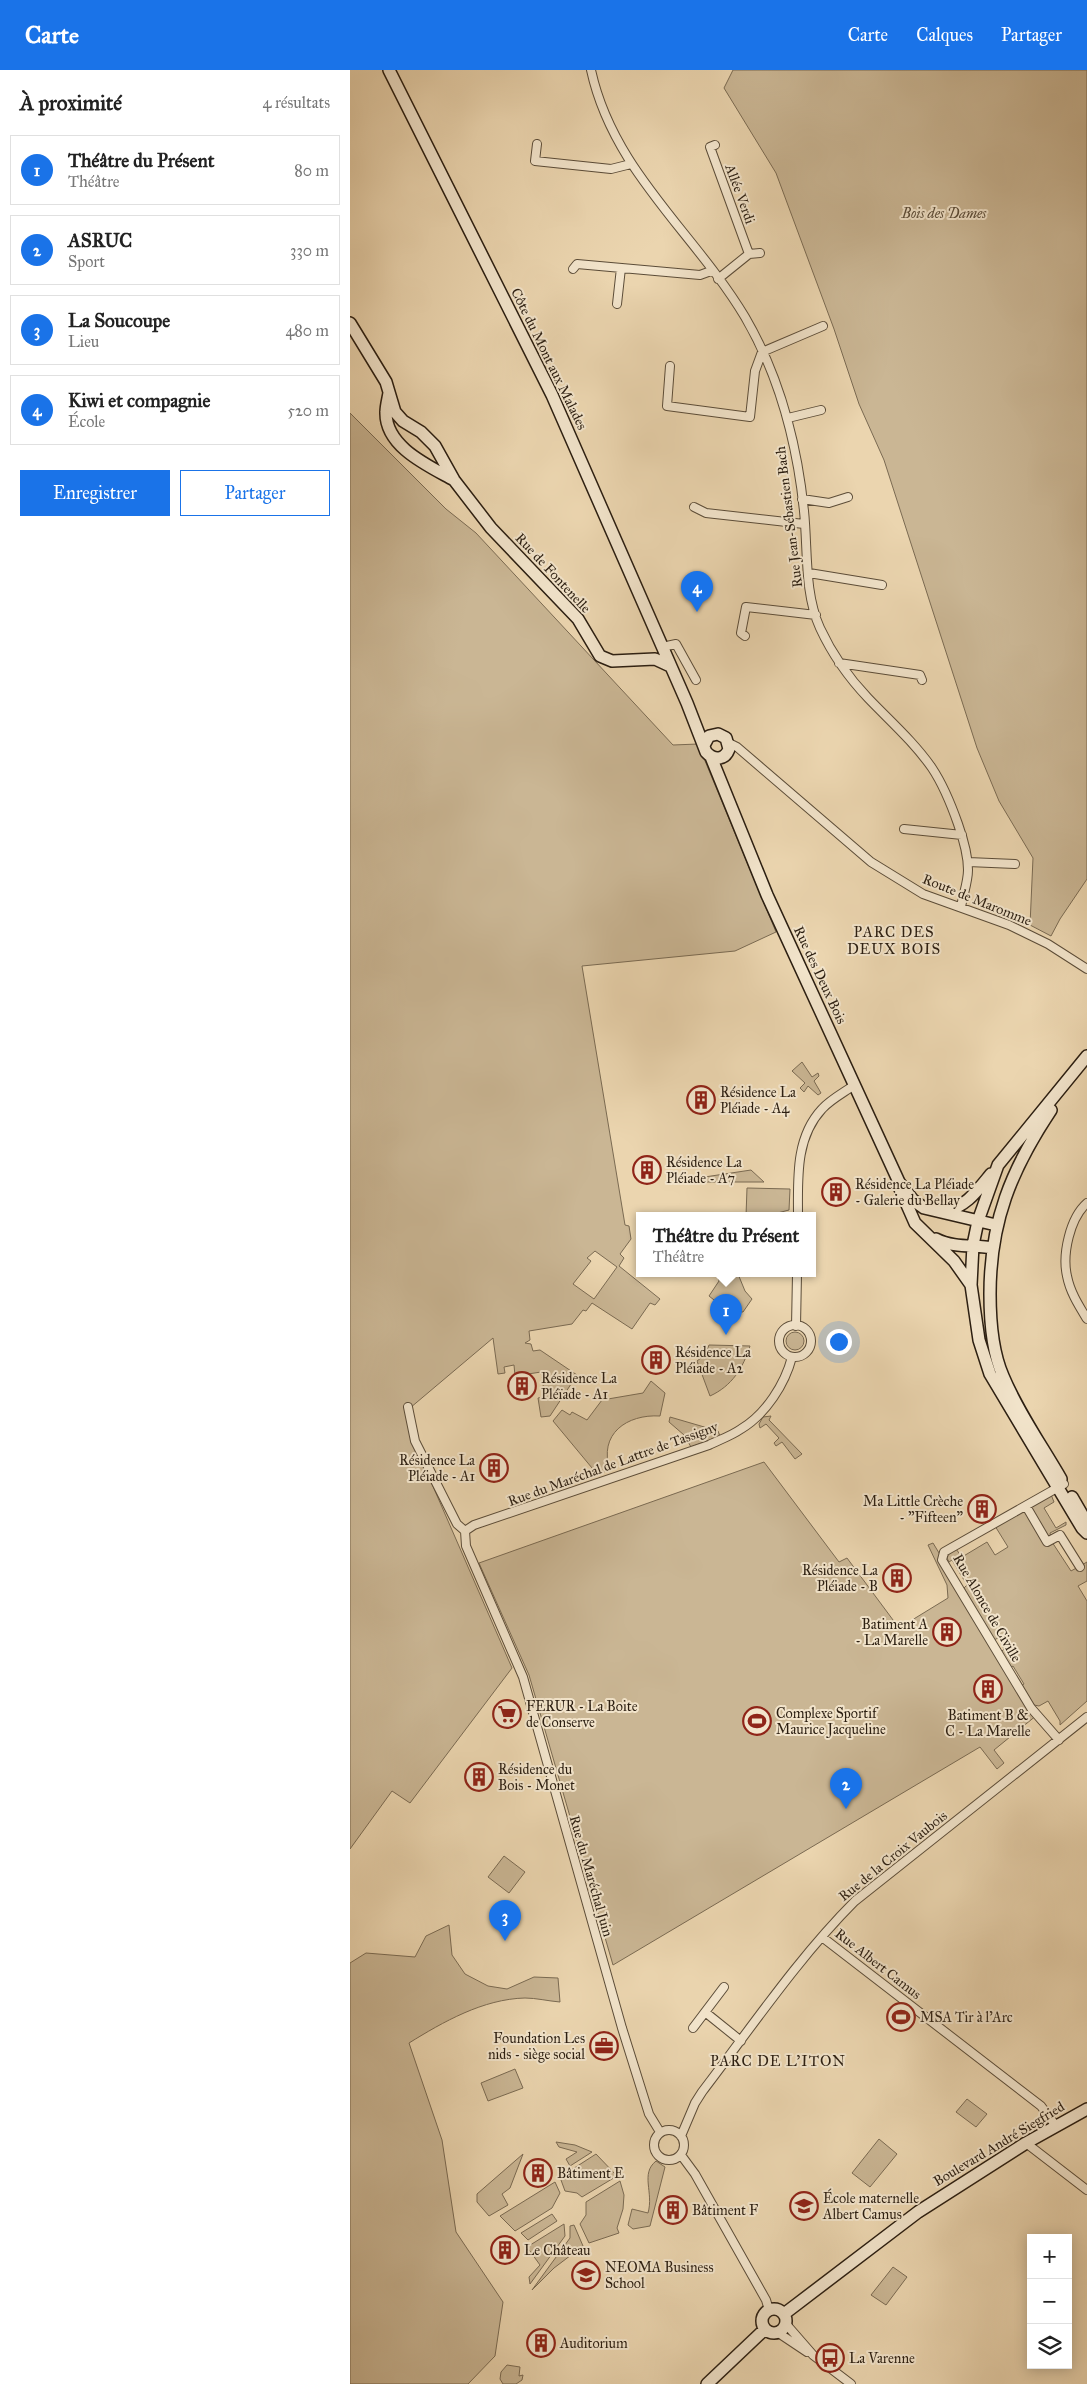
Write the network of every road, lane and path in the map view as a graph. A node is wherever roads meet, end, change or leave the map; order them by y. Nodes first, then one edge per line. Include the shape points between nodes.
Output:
1 (389, 70) edge
2 (591, 70) edge
3 (537, 144) dead end
4 (715, 145) dead end
5 (631, 164) junction
6 (760, 253) dead end
7 (749, 254) junction
8 (573, 268) dead end
9 (621, 268) junction
10 (711, 271) junction
11 (718, 279) junction
12 (617, 304) dead end
13 (350, 323) edge
14 (823, 326) dead end
15 (762, 352) junction
16 (670, 366) dead end
17 (390, 389) junction
18 (821, 410) dead end
19 (788, 418) junction
20 (437, 450) junction
21 (427, 465) junction
22 (454, 480) junction
23 (848, 497) dead end
24 (802, 499) junction
25 (694, 507) dead end
26 (804, 524) junction
27 (809, 574) junction
28 (882, 585) dead end
29 (816, 615) junction
30 (745, 636) dead end
31 (662, 647) junction
32 (839, 663) junction
33 (670, 666) junction
34 (696, 680) dead end
35 (922, 680) dead end
36 (687, 703) junction
37 (715, 734) junction
38 (704, 745) junction
39 (722, 753) junction
40 (904, 829) dead end
41 (962, 835) junction
42 (968, 862) junction
43 (1015, 864) dead end
44 (961, 907) junction
45 (1087, 969) edge
46 (1087, 1057) edge
47 (853, 1086) junction
48 (998, 1165) junction
49 (899, 1182) junction
50 (1087, 1203) edge
51 (798, 1212) edge
52 (939, 1212) junction
53 (978, 1221) junction
54 (996, 1226) junction
55 (930, 1237) junction
56 (973, 1244) junction
57 (993, 1248) junction
58 (797, 1277) edge
59 (971, 1285) junction
60 (1087, 1319) edge
61 (796, 1326) junction
62 (792, 1357) junction
63 (408, 1407) dead end
64 (1059, 1488) junction
65 (1026, 1506) junction
66 (1087, 1524) edge
67 (465, 1531) junction
68 (1087, 1534) edge
69 (1080, 1567) dead end
70 (1087, 1717) edge
71 (1059, 1740) junction
72 (822, 1937) junction
73 (724, 1987) dead end
74 (705, 2012) junction
75 (693, 2028) dead end
76 (741, 2041) junction
77 (1087, 2109) edge
78 (1056, 2126) junction
79 (660, 2132) junction
80 (681, 2136) junction
81 (1026, 2143) junction
82 (681, 2155) junction
83 (1087, 2190) edge
84 (768, 2310) junction
85 (782, 2324) junction
86 (766, 2329) junction
87 (813, 2355) junction
88 (707, 2384) edge
89 (851, 2384) edge

1 - 31 street, Côte du Mont aux Malades via 552,395
2 - 5 street, Rue Jean-Sébastien Bach via 598,102 610,130
3 - 5 street via 535,161 611,169
4 - 7 street, Allée Verdi via 710,147
5 - 10 street, Rue Jean-Sébastien Bach
6 - 7 street
7 - 11 street
8 - 9 street via 577,264
9 - 10 street via 700,275
9 - 12 street
10 - 11 street, Rue Jean-Sébastien Bach
11 - 15 street, Rue Jean-Sébastien Bach via 745,318
13 - 17 street, Rue de Fontenelle
14 - 15 street
15 - 16 street via 755,371 750,417 667,406
15 - 19 street, Rue Jean-Sébastien Bach
17 - 20 street, Rue de Fontenelle via 396,412
17 - 21 street, Rue de Fontenelle via 386,414 388,426 402,447
18 - 19 street
19 - 24 street, Rue Jean-Sébastien Bach
20 - 21 street
20 - 22 street, Rue de Fontenelle
21 - 22 street, Rue de Fontenelle
22 - 33 street, Rue de Fontenelle via 491,528 578,620 600,656 612,661 655,659
23 - 24 street via 829,503
24 - 26 street, Rue Jean-Sébastien Bach
25 - 26 street via 706,513
26 - 27 street, Rue Jean-Sébastien Bach
27 - 28 street
27 - 29 street, Rue Jean-Sébastien Bach
29 - 30 street via 746,607 741,633
29 - 32 street, Rue Jean-Sébastien Bach
31 - 33 street, Côte du Mont aux Malades
31 - 34 street via 676,644
32 - 35 street via 920,675
32 - 41 street, Rue Jean-Sébastien Bach via 932,768 948,795
33 - 36 street, Côte du Mont aux Malades
36 - 37 street via 706,728
36 - 38 street
37 - 38 street via 706,739
37 - 39 street via 724,736
38 - 39 street via 706,752
39 - 44 street, Route de Maromme via 746,755 870,862 923,894
39 - 47 street, Rue des Deux Bois via 719,777 767,895
40 - 41 street
41 - 42 street, Rue Jean-Sébastien Bach
42 - 43 street
42 - 44 street, Rue Jean-Sébastien Bach
44 - 45 street, Route de Maromme via 1036,937
46 - 48 street
46 - 54 street via 1026,1149
47 - 49 street, Rue des Deux Bois
47 - 51 street via 822,1109 802,1143
48 - 52 street via 965,1204
48 - 53 street
49 - 52 street, Rue des Deux Bois via 918,1204
49 - 55 street, Rue des Deux Bois via 911,1216
50 - 60 street via 1073,1225 1067,1247 1067,1275 1075,1299
52 - 53 street, Rue des Deux Bois
53 - 54 street, Rue des Deux Bois
53 - 56 street
54 - 57 street
55 - 56 street, Rue des Deux Bois via 951,1245
55 - 59 street, Rue des Deux Bois via 954,1260
56 - 57 street, Rue des Deux Bois
56 - 59 street
57 - 64 street via 990,1311 993,1342 1003,1376
58 - 61 street
59 - 64 street via 978,1340 994,1380
61 - 62 street via 784,1331 780,1339 784,1352
61 - 62 street via 809,1333 811,1343 802,1356
62 - 67 street, Rue du Maréchal de Lattre de Tassigny via 779,1389 741,1430 709,1445 474,1525
63 - 67 street, Rue du Maréchal Juin via 415,1441 457,1524
64 - 65 street, Rue Alonce de Civille
64 - 66 street
64 - 68 street
65 - 69 street via 1046,1542 1060,1535
65 - 71 street, Rue Alonce de Civille via 944,1552 942,1560 1031,1708
67 - 79 street, Rue du Maréchal Juin via 466,1546 523,1677 622,2028 649,2114
70 - 71 street, Rue de la Croix Vaubois
71 - 72 street, Rue de la Croix Vaubois via 855,1901
72 - 76 street, Rue de la Croix Vaubois
72 - 78 street, Rue Albert Camus via 1041,2106
73 - 74 street
74 - 75 street
74 - 76 street
76 - 80 street, Rue de la Croix Vaubois via 695,2104
77 - 78 street, Boulevard André Siegfried
78 - 81 street, Boulevard André Siegfried
79 - 80 street via 670,2130
79 - 82 street via 653,2144 657,2155 668,2161
80 - 82 street via 684,2147
81 - 83 street
81 - 85 street, Boulevard André Siegfried via 905,2221
82 - 84 street via 766,2300
84 - 85 street via 775,2309
84 - 86 street via 762,2319
85 - 86 street
85 - 87 street
85 - 87 street
86 - 88 street
87 - 89 street

